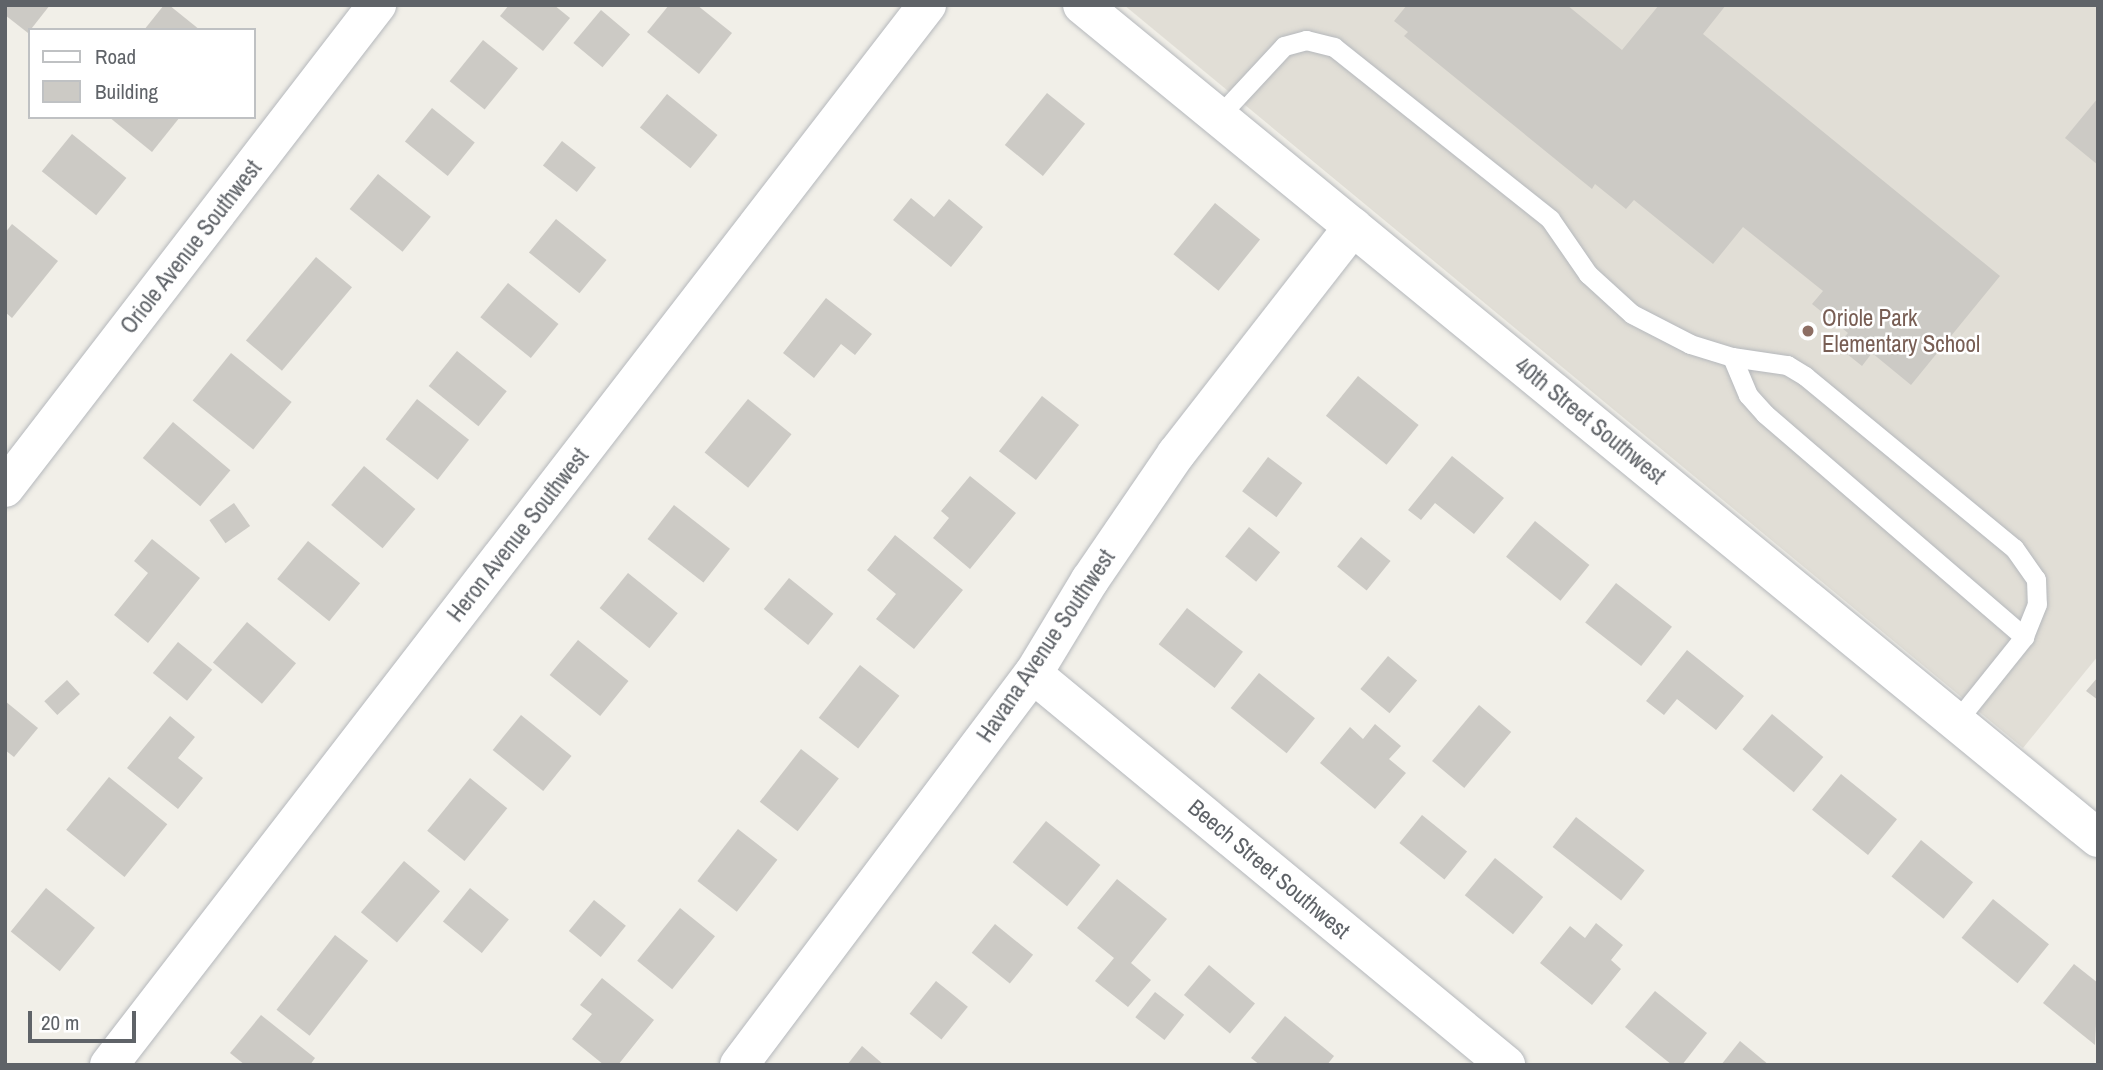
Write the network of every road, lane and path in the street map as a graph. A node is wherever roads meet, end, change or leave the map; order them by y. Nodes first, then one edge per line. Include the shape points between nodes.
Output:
1 (377, 5) edge
2 (927, 5) edge
3 (1082, 5) edge
4 (1218, 117) junction
5 (1353, 227) junction
6 (1732, 357) junction
7 (5, 488) edge
8 (2024, 637) junction
9 (1033, 674) junction
10 (1956, 722) junction
11 (2098, 838) edge
12 (109, 1065) edge
13 (739, 1065) edge
14 (1506, 1065) edge

1 - 7 street, Oriole Avenue Southwest
2 - 12 street, Heron Avenue Southwest
3 - 4 street, 40th Street Southwest
4 - 5 street, 40th Street Southwest
4 - 6 lane via 1284,46 1306,40 1334,47 1550,219 1588,274 1617,303 1670,335
5 - 9 street, Havana Avenue Southwest via 1176,454
5 - 10 street, 40th Street Southwest
6 - 8 lane via 1748,395 1765,414
6 - 8 lane via 1787,365 1805,376 2014,548 2031,569 2038,592
8 - 10 lane
9 - 13 street, Havana Avenue Southwest
9 - 14 street, Beech Street Southwest
10 - 11 street, 40th Street Southwest

